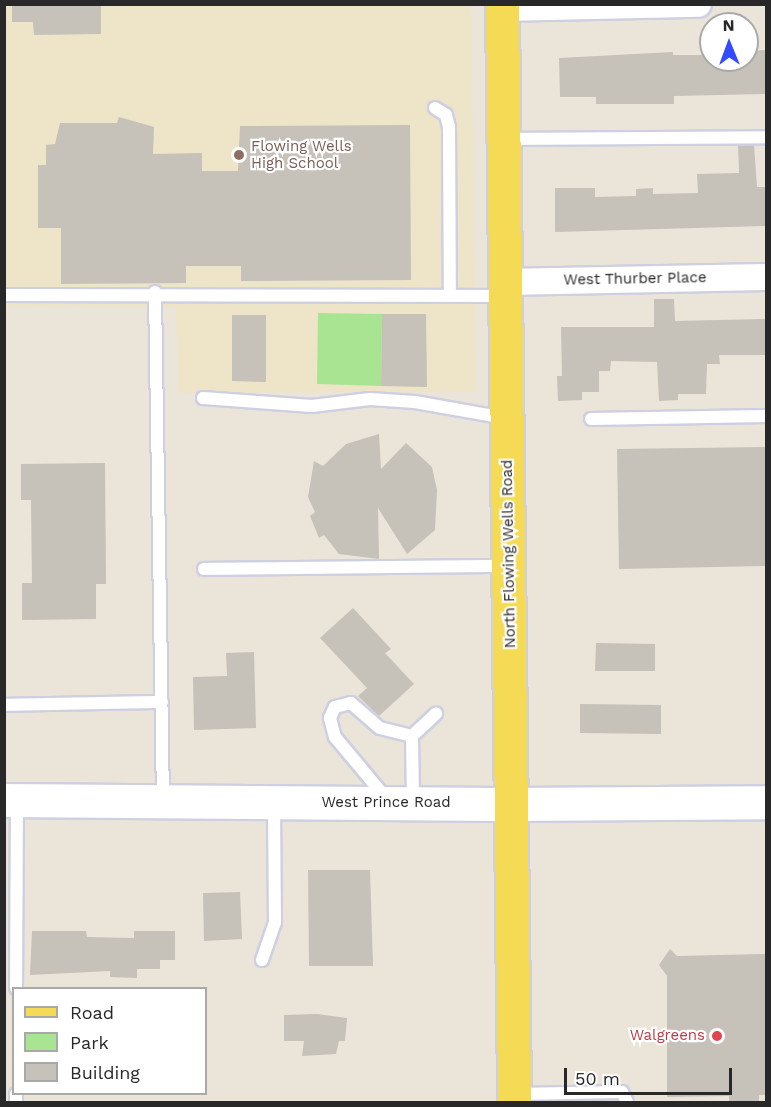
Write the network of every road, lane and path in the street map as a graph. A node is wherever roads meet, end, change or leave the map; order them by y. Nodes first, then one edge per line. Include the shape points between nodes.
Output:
1 (698, 4) edge
2 (502, 6) edge
3 (435, 108) dead end
4 (766, 137) edge
5 (502, 139) junction
6 (766, 277) edge
7 (504, 289) junction
8 (155, 292) junction
9 (450, 294) junction
10 (4, 295) edge
11 (203, 398) dead end
12 (766, 417) edge
13 (506, 419) junction
14 (591, 419) dead end
15 (510, 566) junction
16 (204, 569) dead end
17 (162, 702) junction
18 (4, 705) edge
19 (436, 714) dead end
20 (412, 736) junction
21 (11, 800) edge
22 (163, 801) junction
23 (274, 802) junction
24 (766, 802) edge
25 (402, 803) junction
26 (511, 804) junction
27 (262, 960) dead end
28 (16, 987) edge
29 (624, 1097) edge
30 (514, 1098) edge

1 - 2 street
2 - 5 main road, North Flowing Wells Road
3 - 9 lane via 446,115 449,128
4 - 5 lane
5 - 7 main road, North Flowing Wells Road
6 - 7 street, West Thurber Place
7 - 9 lane
7 - 13 main road, North Flowing Wells Road
8 - 9 lane
8 - 10 lane
8 - 17 lane
11 - 13 lane via 312,406 370,399 415,402
12 - 14 lane
13 - 15 main road, North Flowing Wells Road
15 - 16 lane
15 - 26 main road, North Flowing Wells Road
17 - 18 lane
17 - 22 lane
19 - 20 lane
20 - 25 lane
20 - 25 lane via 380,728 351,703 335,707 330,718 335,737
21 - 22 main road, West Prince Road
21 - 28 lane
22 - 23 main road, West Prince Road
23 - 25 main road, West Prince Road
23 - 27 lane via 275,923
24 - 26 main road, West Prince Road
25 - 26 main road, West Prince Road
26 - 30 main road, North Flowing Wells Road
29 - 30 lane

